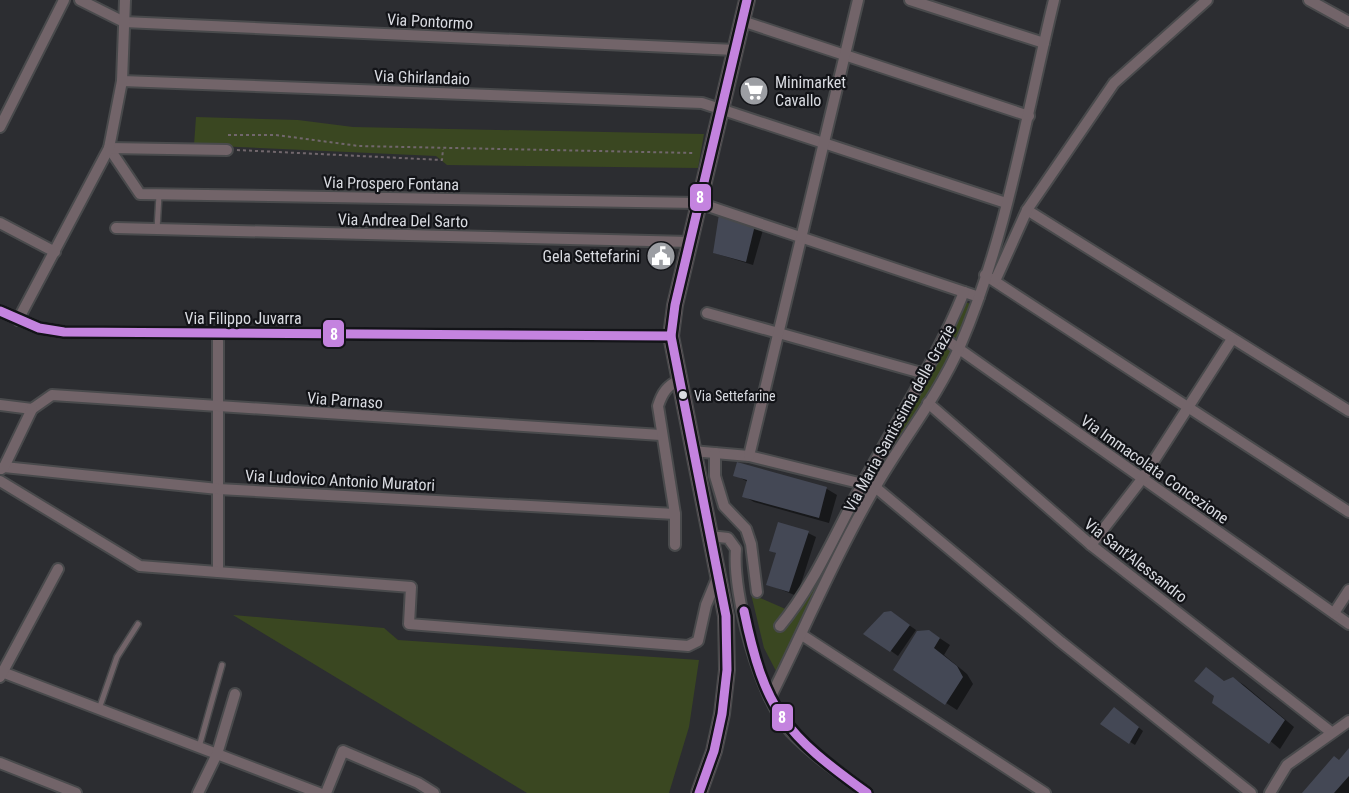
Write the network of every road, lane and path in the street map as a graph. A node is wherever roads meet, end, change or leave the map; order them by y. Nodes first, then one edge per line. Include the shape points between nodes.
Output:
1 (64, 0) edge
2 (80, 0) edge
3 (125, 0) edge
4 (747, 0) edge
5 (858, 0) edge
6 (910, 0) edge
7 (1054, 0) edge
8 (1206, 0) edge
9 (1309, 0) edge
10 (742, 21) junction
11 (124, 22) junction
12 (1349, 22) edge
13 (1044, 43) junction
14 (735, 50) junction
15 (845, 55) junction
16 (122, 81) junction
17 (722, 107) junction
18 (1029, 116) junction
19 (0, 127) edge
20 (228, 135) dead end
21 (824, 142) junction
22 (109, 148) junction
23 (443, 148) junction
24 (227, 150) joint
25 (710, 156) junction
26 (159, 195) junction
27 (699, 203) junction
28 (1006, 203) junction
29 (1028, 210) junction
30 (0, 223) edge
31 (116, 228) dead end
32 (158, 229) junction
33 (802, 237) junction
34 (690, 242) junction
35 (55, 252) junction
36 (990, 278) junction
37 (964, 292) junction
38 (979, 297) junction
39 (0, 311) edge
40 (707, 313) dead end
41 (18, 320) junction
42 (218, 333) junction
43 (778, 333) junction
44 (670, 336) junction
45 (945, 339) junction
46 (1232, 339) junction
47 (959, 348) junction
48 (924, 374) junction
49 (679, 380) junction
50 (928, 404) junction
51 (0, 405) edge
52 (218, 407) junction
53 (32, 409) junction
54 (1189, 409) junction
55 (1349, 411) edge
56 (661, 435) junction
57 (692, 451) junction
58 (715, 453) junction
59 (749, 456) junction
60 (2, 468) edge
61 (1142, 479) junction
62 (0, 481) edge
63 (862, 483) junction
64 (875, 487) junction
65 (218, 489) junction
66 (1349, 512) edge
67 (675, 514) junction
68 (710, 536) junction
69 (675, 545) dead end
70 (1091, 545) junction
71 (58, 569) dead end
72 (218, 572) junction
73 (718, 576) junction
74 (1349, 590) edge
75 (757, 592) dead end
76 (1334, 613) junction
77 (138, 624) dead end
78 (1349, 624) edge
79 (780, 626) dead end
80 (802, 635) junction
81 (222, 665) dead end
82 (1, 675) edge
83 (236, 694) dead end
84 (770, 698) junction
85 (99, 709) junction
86 (1349, 721) edge
87 (1331, 732) junction
88 (199, 747) junction
89 (217, 754) junction
90 (0, 762) edge
91 (416, 788) edge
92 (76, 793) edge
93 (198, 793) edge
94 (319, 793) edge
95 (326, 793) edge
96 (434, 793) edge
97 (699, 793) edge
98 (867, 793) edge
99 (1045, 793) edge
100 (1251, 793) edge
101 (1270, 793) edge

1 - 19 street
2 - 11 street
3 - 11 street
4 - 10 street
5 - 15 street
6 - 13 street
7 - 13 street, Via Maria Santissima delle Grazie
8 - 29 street, Via Maria Santissima delle Grazie via 1114,83
9 - 12 street
10 - 14 street
10 - 15 street
11 - 14 street, Via Pontormo
11 - 16 street
13 - 18 street, Via Maria Santissima delle Grazie
14 - 17 street
15 - 18 street
15 - 21 street
16 - 17 street, Via Ghirlandaio via 702,103
16 - 22 street
17 - 21 street, Via Ghirlandaio
17 - 25 street
18 - 28 street, Via Maria Santissima delle Grazie
20 - 23 path via 276,135 359,146
21 - 28 street, Via Ghirlandaio
21 - 33 street
22 - 24 street
22 - 26 street, Via Prospero Fontana via 140,194
22 - 35 street
23 - 24 path via 442,160
23 - 25 path
25 - 27 street
26 - 27 street, Via Prospero Fontana
26 - 32 lane
27 - 33 street, Via Prospero Fontana
27 - 34 street
28 - 36 street, Via Maria Santissima delle Grazie
29 - 36 street, Via Maria Santissima delle Grazie
29 - 46 street
30 - 35 street
31 - 32 street, Via Andrea Del Sarto
32 - 34 street, Via Andrea Del Sarto
33 - 37 street, Via Prospero Fontana
33 - 43 street
34 - 44 street
35 - 41 street
36 - 38 street, Via Maria Santissima delle Grazie
36 - 54 street
37 - 38 street, Via Prospero Fontana
37 - 45 street, Via Maria Santissima delle Grazie
38 - 47 street, Via Maria Santissima delle Grazie
39 - 41 street, Via Filippo Juvarra
40 - 43 street
41 - 42 street, Via Filippo Juvarra via 64,332
42 - 44 street, Via Filippo Juvarra
42 - 52 street
43 - 48 street
43 - 59 street
44 - 49 street
45 - 47 street, Via Immacolata Concezione
45 - 48 street, Via Maria Santissima delle Grazie
46 - 54 street
46 - 55 street
47 - 50 street, Via Maria Santissima delle Grazie
47 - 61 street, Via Immacolata Concezione
48 - 63 street, Via Maria Santissima delle Grazie
49 - 56 street via 661,396
49 - 57 street
50 - 64 street, Via Maria Santissima delle Grazie
50 - 70 street, Via Sant'Alessandro
51 - 53 street
52 - 53 street, Via Parnaso via 51,395
52 - 56 street, Via Parnaso
52 - 65 street
53 - 60 street
54 - 61 street
54 - 66 street
56 - 67 street
57 - 58 street
57 - 68 street
58 - 59 street
58 - 75 street via 715,476 724,506 746,529
59 - 63 street
60 - 65 street, Via Ludovico Antonio Muratori
61 - 70 street
61 - 76 street, Via Immacolata Concezione
62 - 72 street via 140,566
63 - 64 street
63 - 79 street, Via Maria Santissima delle Grazie via 798,605
64 - 80 street, Via Maria Santissima delle Grazie
64 - 100 street
65 - 67 street, Via Ludovico Antonio Muratori
65 - 72 street
67 - 69 street
68 - 73 street
68 - 84 street via 728,538 736,549 735,565 751,647
70 - 87 street, Via Sant'Alessandro
71 - 82 street
72 - 73 street via 411,587 409,624 688,646 698,641
73 - 97 street via 726,616 727,670 714,751
74 - 76 street
76 - 78 street, Via Immacolata Concezione
77 - 85 lane via 117,657
80 - 84 street, Via Maria Santissima delle Grazie
80 - 99 street
81 - 88 lane
82 - 85 street
83 - 89 street
84 - 98 street via 790,731
85 - 88 street
86 - 87 street
87 - 101 street via 1287,765
88 - 89 street
89 - 93 street
89 - 94 street
90 - 92 street
91 - 95 street via 343,752
91 - 96 street

